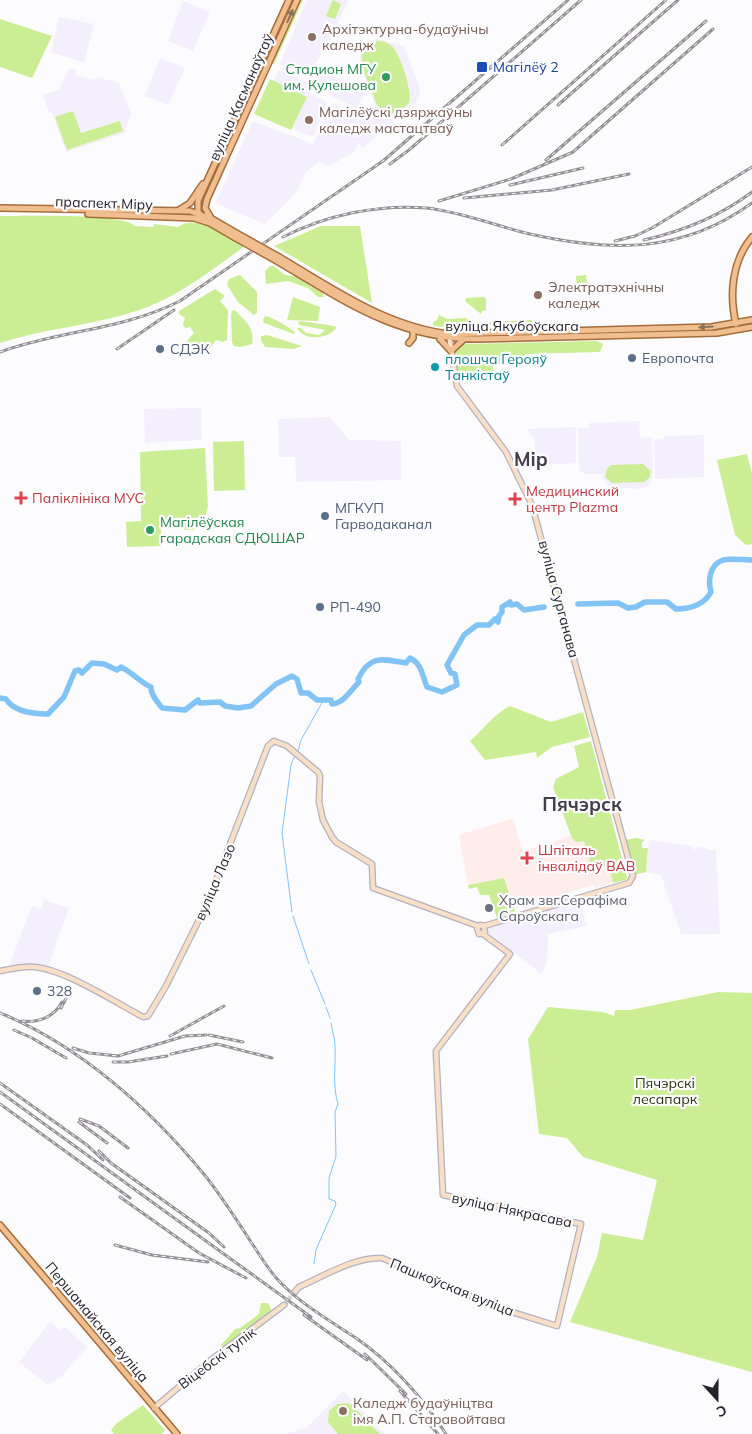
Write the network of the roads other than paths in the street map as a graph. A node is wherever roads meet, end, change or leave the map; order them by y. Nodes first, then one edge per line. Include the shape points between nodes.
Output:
1 (289, 0) edge
2 (298, 0) edge
3 (209, 175) junction
4 (198, 202) junction
5 (206, 203) junction
6 (0, 210) edge
7 (198, 212) junction
8 (177, 214) junction
9 (210, 221) junction
10 (752, 237) edge
11 (278, 259) junction
12 (752, 320) edge
13 (736, 324) junction
14 (752, 327) edge
15 (737, 330) junction
16 (413, 332) junction
17 (449, 336) junction
18 (438, 337) junction
19 (464, 339) junction
20 (410, 342) dead end
21 (451, 351) junction
22 (481, 926) junction
23 (0, 971) edge
24 (0, 1225) edge
25 (294, 1293) tunnel mouth
26 (284, 1305) tunnel mouth
27 (557, 1326) joint
28 (154, 1408) junction
29 (177, 1434) edge

1 - 3 main road, вуліца Касманаўтаў
5 -> 2 main road, вуліца Касманаўтаў
3 - 4 main road, вуліца Касманаўтаў
3 - 8 main road, вуліца Касманаўтаў via 190,203
4 - 5 main road via 201,207
4 - 7 main road
5 - 7 main road, вуліца Касманаўтаў
5 - 9 main road
6 - 8 main road, праспект Міру
7 - 8 main road
7 - 9 main road
8 - 9 main road, праспект Міру
9 - 11 main road, вуліца Якубоўскага, bridge
10 - 13 main road via 743,249 734,277
11 - 16 main road, вуліца Якубоўскага via 368,314
11 - 17 main road, вуліца Якубоўскага via 373,312
12 - 13 main road, вуліца Якубоўскага
13 - 15 main road
13 -> 17 main road, вуліца Якубоўскага
14 - 15 main road, вуліца Якубоўскага
15 - 19 main road, вуліца Якубоўскага
16 - 18 main road, вуліца Якубоўскага
16 - 20 main road
17 - 18 main road, вуліца Якубоўскага
17 - 19 main road, вуліца Якубоўскага
17 - 21 main road, вуліца Сурганава
18 - 21 main road
19 - 21 main road
21 - 22 main road, вуліца Сурганава via 457,386 509,457 532,505 632,876 632,882
22 - 23 main road, вуліца Лазо via 373,888 372,864 336,842 325,825 319,802 318,772 277,741 271,743 206,906 148,1016 143,1017 44,968
22 - 27 main road, вуліца Някрасава via 486,930 483,934 510,954 438,1046 435,1058 443,1195 582,1224
24 - 28 main road, Першамайская вуліца
25 - 27 main road, Пашкоўская вуліца via 300,1287 351,1265 370,1258 382,1258 496,1307
26 - 28 main road, Віцебскі тупік
28 - 29 main road, Першамайская вуліца

